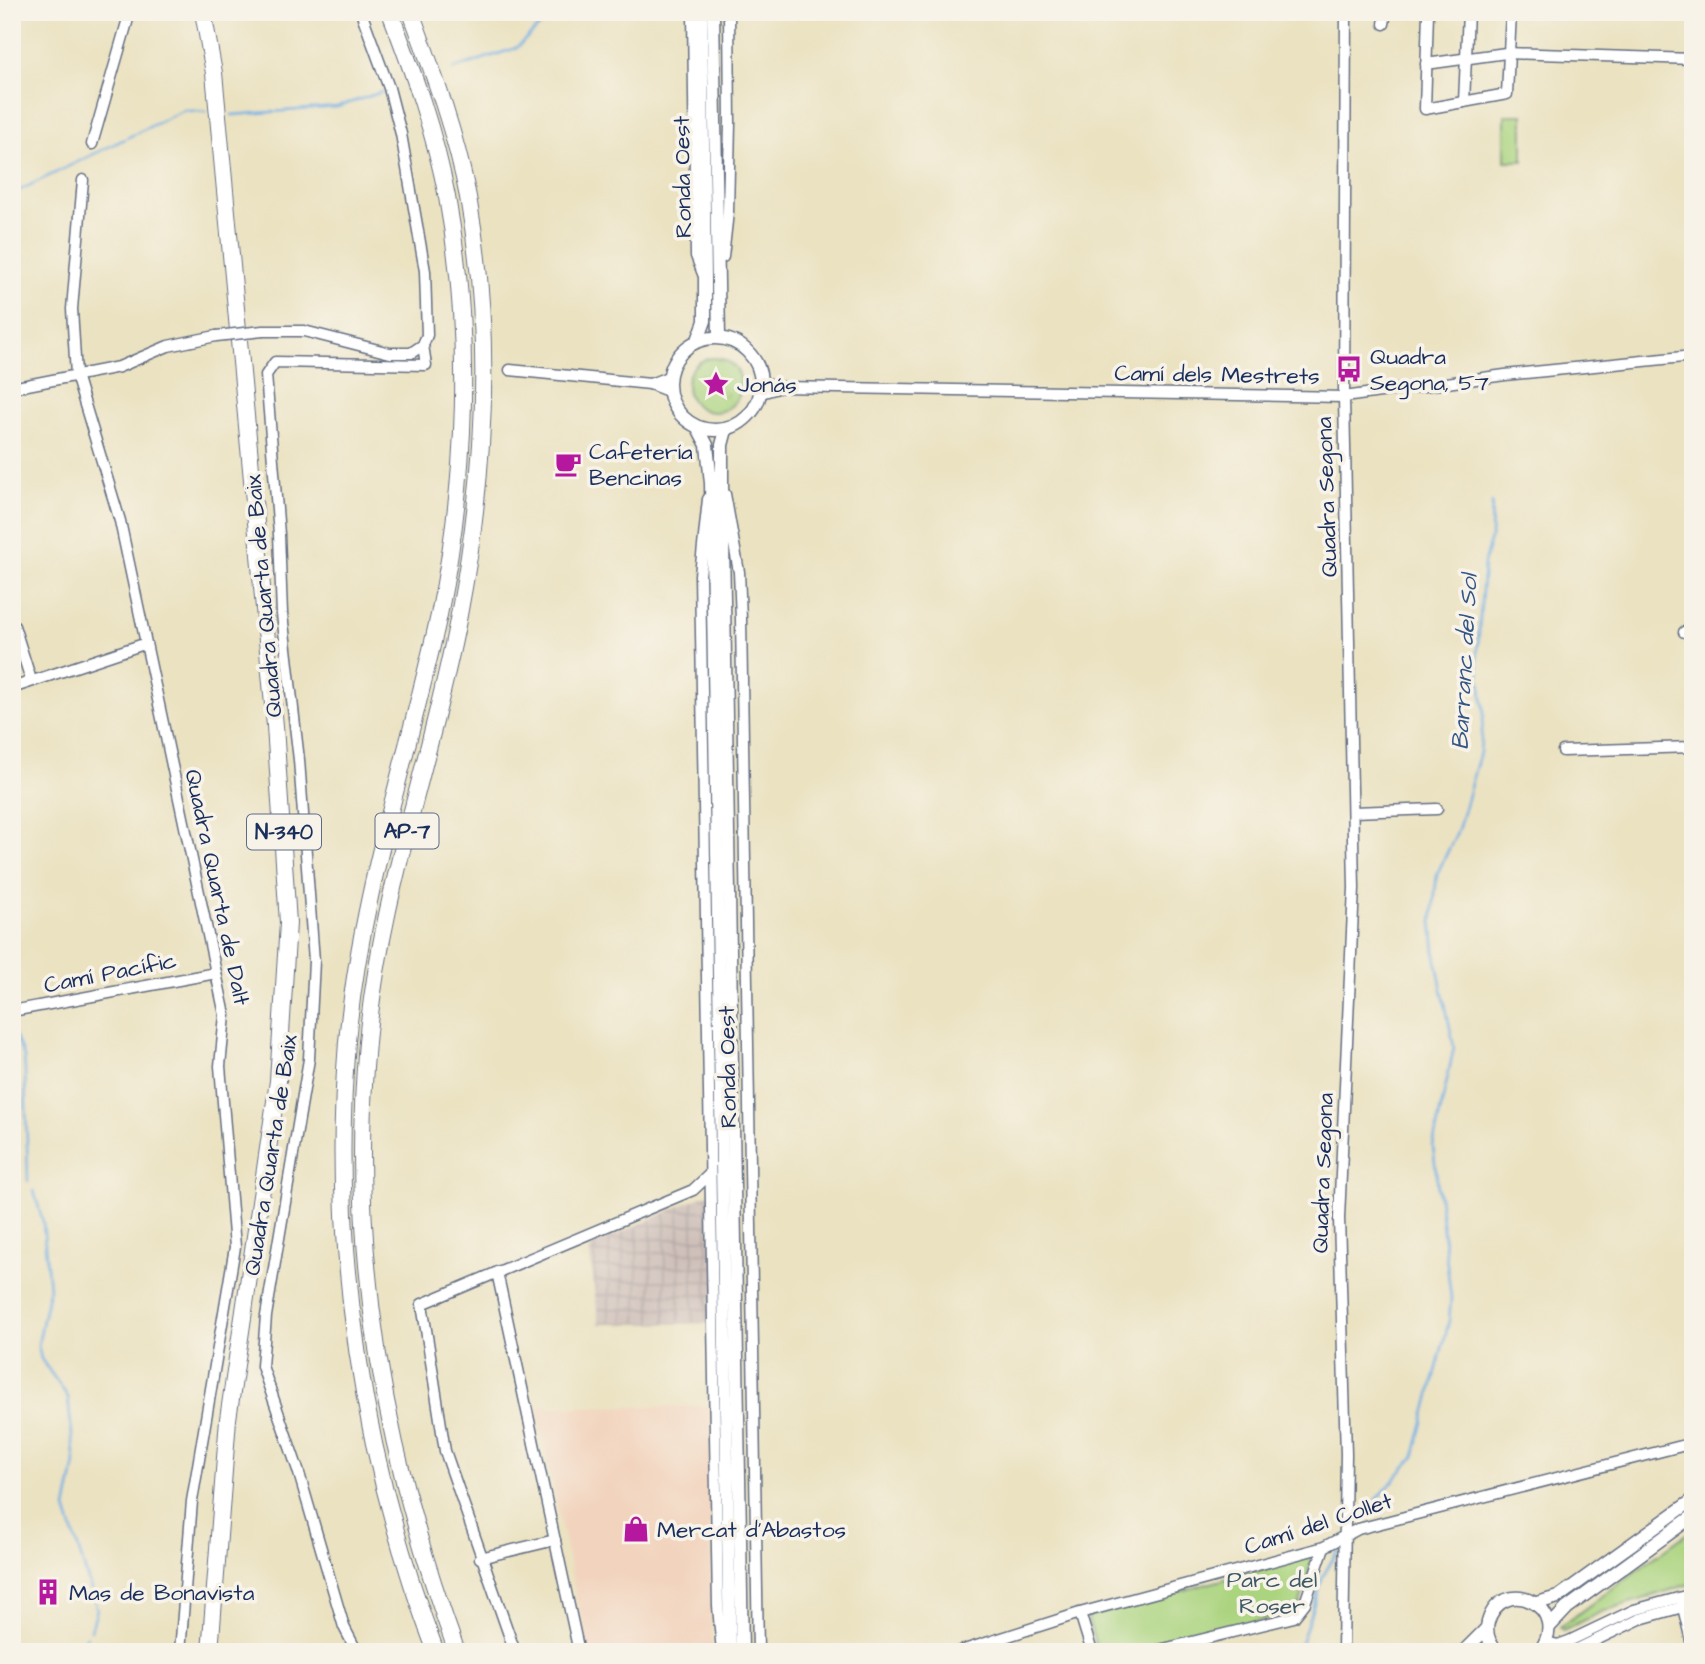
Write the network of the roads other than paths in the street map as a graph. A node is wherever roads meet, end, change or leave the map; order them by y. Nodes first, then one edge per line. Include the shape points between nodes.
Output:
1 (130, 12) edge
2 (203, 12) edge
3 (361, 12) edge
4 (390, 12) edge
5 (411, 12) edge
6 (693, 12) edge
7 (701, 12) edge
8 (713, 12) edge
9 (729, 12) edge
10 (1346, 12) edge
11 (1428, 12) edge
12 (1468, 12) edge
13 (1510, 12) edge
14 (1506, 54) junction
15 (1466, 59) junction
16 (1693, 59) edge
17 (1426, 64) junction
18 (1464, 102) junction
19 (92, 144) dead end
20 (83, 180) dead end
21 (711, 280) junction
22 (719, 337) junction
23 (698, 340) junction
24 (423, 345) junction
25 (1693, 356) edge
26 (510, 370) dead end
27 (76, 375) junction
28 (668, 377) junction
29 (650, 384) junction
30 (12, 388) edge
31 (762, 388) junction
32 (668, 391) junction
33 (1343, 397) junction
34 (698, 428) junction
35 (726, 430) junction
36 (716, 483) junction
37 (14, 626) edge
38 (145, 643) junction
39 (31, 680) junction
40 (12, 688) edge
41 (1693, 747) edge
42 (1563, 751) dead end
43 (1437, 809) dead end
44 (1353, 812) junction
45 (216, 973) junction
46 (12, 1011) edge
47 (710, 1174) junction
48 (692, 1190) junction
49 (711, 1203) junction
50 (497, 1272) junction
51 (1693, 1443) edge
52 (1693, 1500) edge
53 (1693, 1516) edge
54 (1347, 1535) junction
55 (555, 1540) junction
56 (1324, 1547) junction
57 (481, 1558) junction
58 (1693, 1594) edge
59 (1685, 1602) edge
60 (1536, 1603) junction
61 (1080, 1614) junction
62 (1549, 1627) junction
63 (1486, 1629) junction
64 (1541, 1649) edge
65 (1693, 1649) edge
66 (180, 1652) edge
67 (210, 1652) edge
68 (357, 1652) edge
69 (436, 1652) edge
70 (457, 1652) edge
71 (514, 1652) edge
72 (579, 1652) edge
73 (722, 1652) edge
74 (730, 1652) edge
75 (742, 1652) edge
76 (758, 1652) edge
77 (958, 1652) edge
78 (1092, 1652) edge
79 (1151, 1652) edge
80 (1343, 1652) edge
81 (1463, 1652) edge
82 (1497, 1652) edge
83 (1571, 1652) edge

1 - 19 street
2 - 67 highway, N-340 via 214,73 288,923 278,1081 228,1419
3 - 24 street via 389,88 417,216 429,323
4 - 69 highway, AP-7 via 419,88 447,197 461,313 463,419 456,510 439,613 364,918 347,1040 342,1160 345,1248 364,1406 400,1550
5 - 70 highway, AP-7 via 439,90 468,197 481,314 483,421 459,617 384,922 367,1041 362,1162 365,1251 384,1402 420,1546
6 - 21 street via 696,257
7 - 21 main road, Ronda Oest
8 - 21 main road, Ronda Oest
9 - 21 street, Ronda Oest via 728,212
10 - 33 street, Quadra Segona
11 - 17 street
12 - 15 street
13 - 14 street
14 - 15 street
14 - 16 street
14 - 18 street via 1507,94
15 - 17 street
15 - 18 street
17 - 18 street via 1425,109
20 - 27 street, Quadra Quarta de Dalt via 72,309
21 - 22 main road, Ronda Oest
21 - 23 main road, Ronda Oest
22 - 23 main road
22 - 31 main road via 748,350 757,362
23 - 28 main road via 677,356
24 - 27 street, bridge via 411,353 390,353 304,331 263,331 168,346 119,367
24 - 68 street, Quadra Quarta de Baix via 426,365 275,362 266,375 282,614 299,760 314,961 309,1059 266,1316 262,1366 344,1627
25 - 33 street, Camí dels Mestrets
26 - 29 street
27 - 30 street
27 - 38 street, Quadra Quarta de Dalt via 120,521
28 - 29 street
28 - 32 main road
29 - 32 street
31 - 33 street, Camí dels Mestrets
31 - 35 main road via 753,412
32 - 34 main road via 677,412
33 - 44 street, Quadra Segona
34 - 35 main road
34 - 36 main road, Ronda Oest
35 - 36 main road, Ronda Oest
36 - 47 street, Ronda Oest via 704,518 700,575
36 - 74 main road, Ronda Oest
36 - 75 main road, Ronda Oest
36 - 76 street, Ronda Oest via 731,517 740,607
37 - 39 street
38 - 39 street
38 - 45 street, Quadra Quarta de Dalt
39 - 40 street
41 - 42 street
43 - 44 street
44 - 54 street, Quadra Segona via 1350,1010 1339,1219
45 - 46 street, Camí Pacífic
45 - 66 street, Quadra Quarta de Dalt via 225,1015 220,1066 235,1247 192,1501
47 - 48 street
47 - 49 street, Ronda Oest
48 - 49 street
48 - 50 street
49 - 73 street, Ronda Oest
50 - 55 street
50 - 57 street via 422,1304 445,1451
51 - 54 street, Camí del Collet
52 - 60 main road via 1559,1597
53 - 62 main road via 1567,1608
54 - 56 street, Camí del Collet
54 - 80 street, Quadra Segona
55 - 57 street
55 - 72 street
56 - 61 street, Camí del Collet
56 - 79 street via 1305,1603 1294,1616
57 - 71 street
58 - 59 street
59 - 64 street via 1606,1622 1569,1642
59 - 65 street
59 - 83 street
60 - 62 main road
60 - 63 main road via 1520,1597 1504,1601 1491,1612
61 - 77 street, Camí del Collet
61 - 78 street
62 - 64 main road
63 - 81 main road
63 - 82 main road

